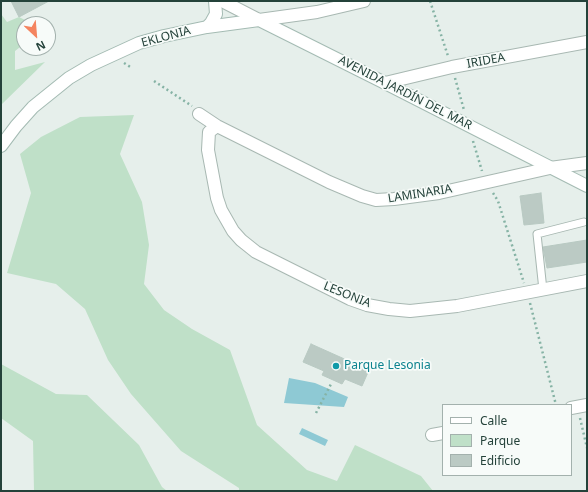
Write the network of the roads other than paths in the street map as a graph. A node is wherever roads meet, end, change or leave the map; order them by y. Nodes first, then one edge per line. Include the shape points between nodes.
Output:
1 (215, 1) edge
2 (222, 1) edge
3 (364, 1) edge
4 (258, 20) junction
5 (207, 27) junction
6 (587, 42) edge
7 (385, 83) junction
8 (199, 114) road end
9 (217, 126) junction
10 (1, 146) edge
11 (587, 163) edge
12 (550, 168) junction
13 (587, 186) edge
14 (584, 222) dead end
15 (587, 281) edge
16 (543, 290) junction

1 - 5 street via 216,14
2 - 4 street, AVENIDA JARDÍN DEL MAR
3 - 4 street, EKLONIA via 317,12
4 - 5 street, EKLONIA
4 - 7 street, AVENIDA JARDÍN DEL MAR
5 - 10 street, EKLONIA via 139,43 85,68 33,107
6 - 7 street, IRIDEA via 452,67
7 - 12 street, AVENIDA JARDÍN DEL MAR
8 - 9 street, LAMINARIA
9 - 12 street, LAMINARIA via 341,187 376,200 439,193
9 - 16 street, LESONIA via 209,132 208,150 221,210 233,231 242,240 256,252 283,266 350,299 367,305 410,311 457,306
11 - 12 street, LAMINARIA
12 - 13 street, AVENIDA JARDÍN DEL MAR
14 - 16 lane via 537,234
15 - 16 street, LESONIA

